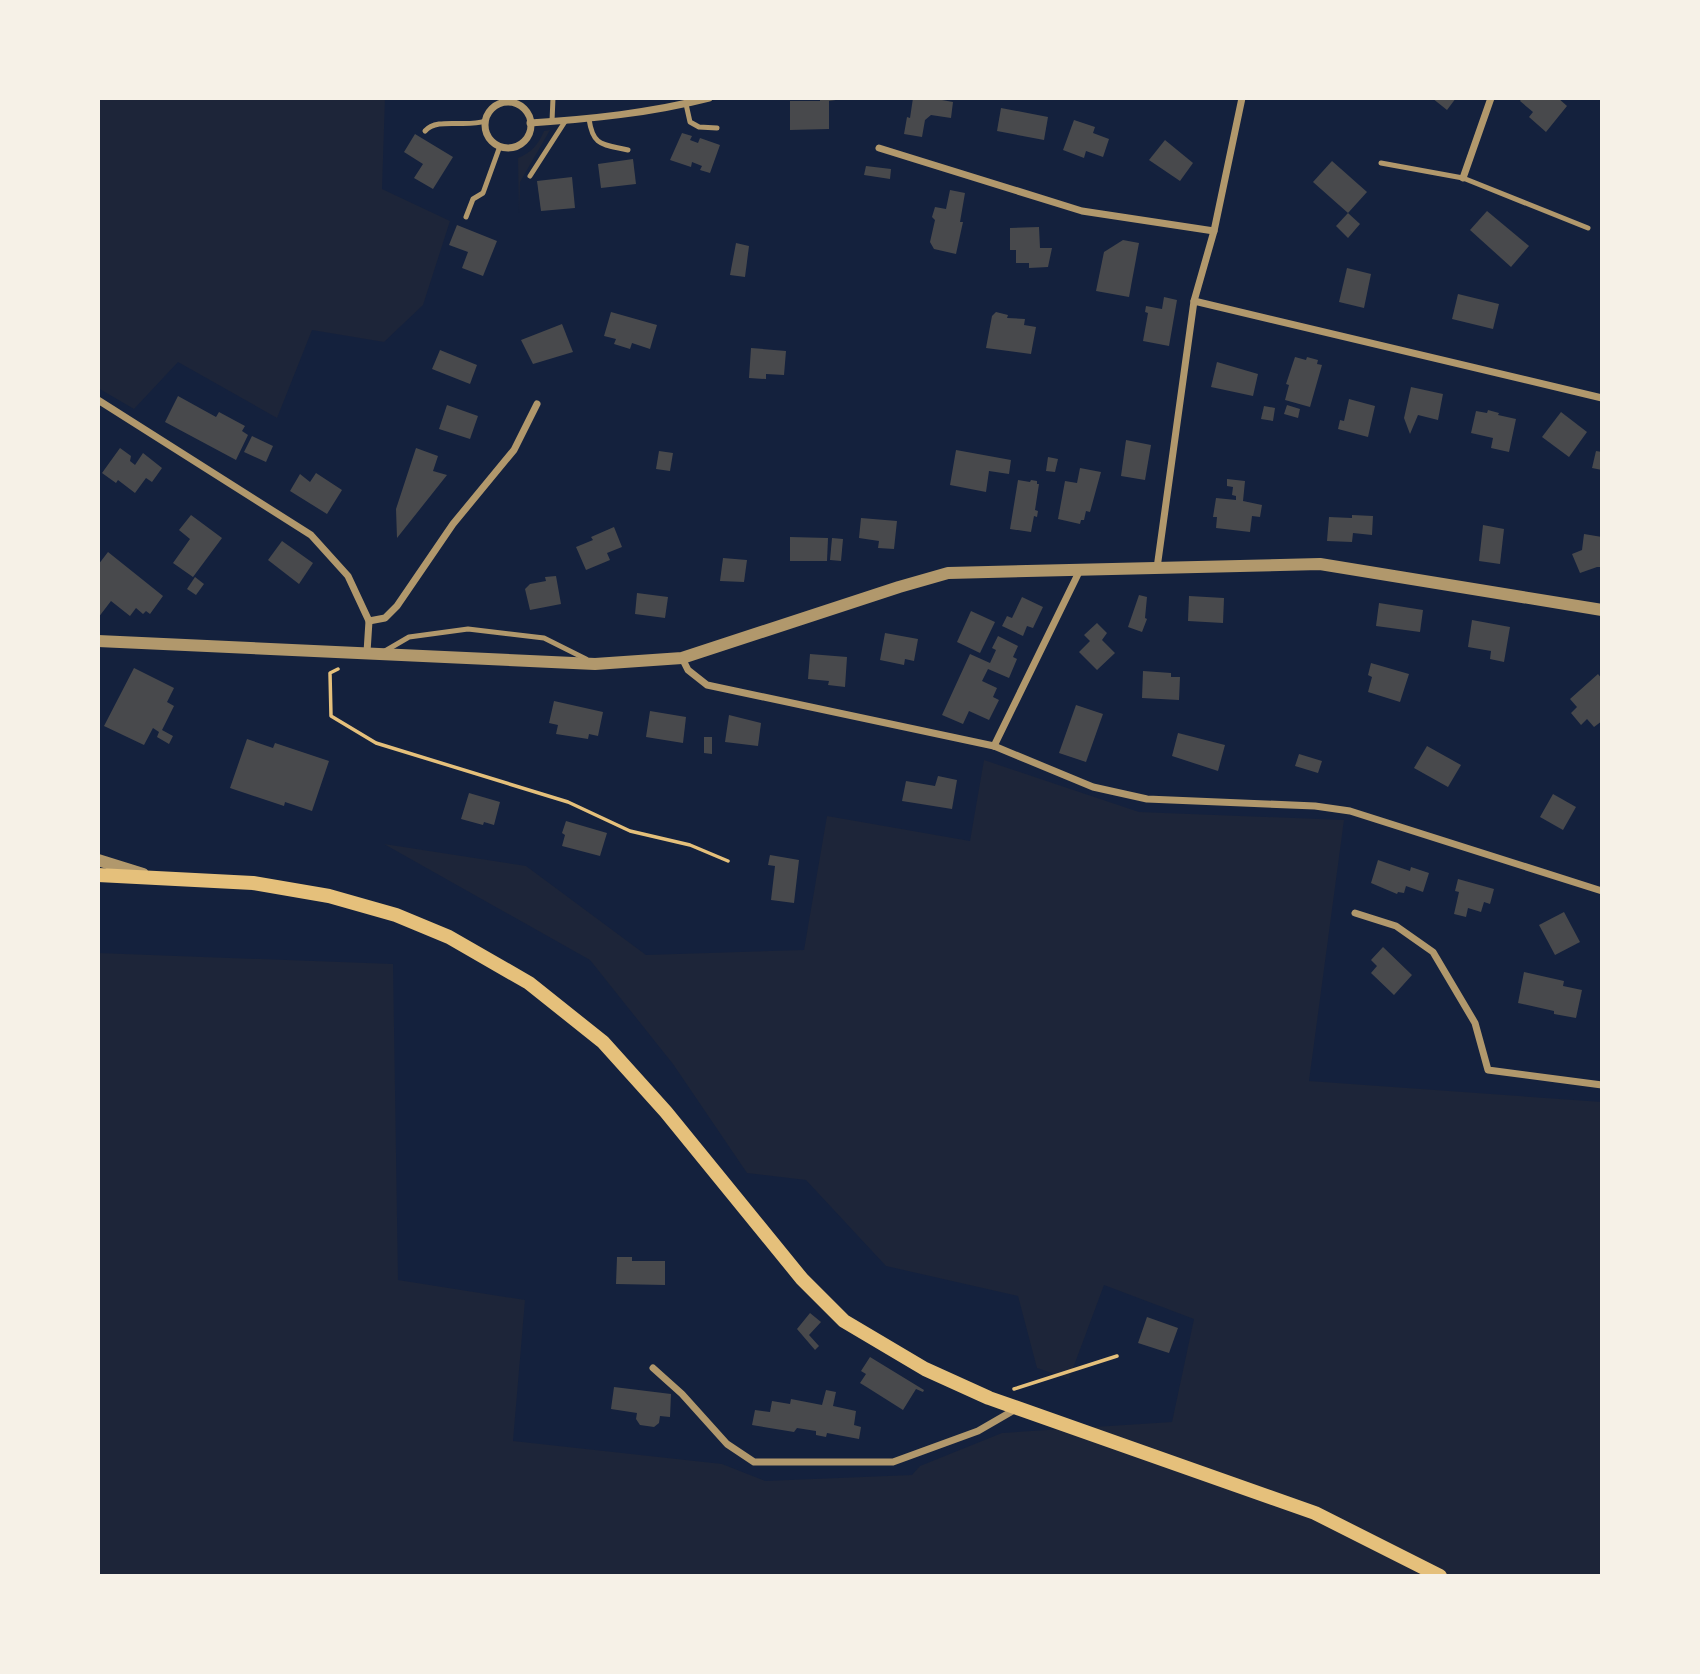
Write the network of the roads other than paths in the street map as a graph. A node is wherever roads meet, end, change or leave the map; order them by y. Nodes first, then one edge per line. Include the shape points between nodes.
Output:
1 (553, 98) edge
2 (709, 98) edge
3 (1242, 98) edge
4 (1491, 98) edge
5 (690, 101) edge
6 (589, 119) junction
7 (566, 120) junction
8 (485, 121) junction
9 (552, 121) junction
10 (530, 122) junction
11 (717, 128) dead end
12 (425, 131) dead end
13 (500, 146) junction
14 (879, 148) dead end
15 (628, 150) dead end
16 (1381, 163) dead end
17 (530, 176) dead end
18 (1463, 178) junction
19 (466, 217) dead end
20 (1588, 228) dead end
21 (1214, 231) junction
22 (1194, 301) junction
23 (1602, 398) edge
24 (98, 400) edge
25 (537, 404) dead end
26 (1157, 569) junction
27 (1080, 570) junction
28 (1602, 610) edge
29 (369, 621) junction
30 (98, 640) edge
31 (367, 652) junction
32 (383, 652) junction
33 (682, 658) junction
34 (595, 664) junction
35 (994, 746) junction
36 (98, 860) edge
37 (98, 875) edge
38 (153, 877) junction
39 (1602, 891) edge
40 (1355, 914) dead end
41 (1602, 1085) edge
42 (653, 1368) dead end
43 (1017, 1409) junction
44 (1440, 1576) edge

1 - 9 lane
2 - 5 street
3 - 21 street
4 - 18 street
5 - 6 street
5 - 11 lane via 691,122
6 - 7 street
6 - 15 lane via 599,144
7 - 9 street
7 - 17 lane
8 - 10 street via 491,108 504,102 519,105
8 - 12 lane via 438,123
8 - 13 street via 488,136
9 - 10 street
10 - 13 street via 521,143
13 - 19 lane via 483,193 473,200
14 - 21 street via 1082,211
16 - 18 lane
18 - 20 lane
21 - 22 street
22 - 23 street
22 - 26 street
24 - 29 street via 311,535 348,576
25 - 29 street via 514,450 453,524 397,606 385,618
26 - 27 street
26 - 28 street via 1320,564
27 - 33 street via 948,573
27 - 35 street
29 - 31 street
30 - 31 street
31 - 32 street
32 - 34 street
32 - 34 lane via 409,637 468,629 544,638
33 - 34 street
33 - 35 street via 706,685
35 - 39 street via 1093,787 1147,799 1350,811
36 - 38 street
37 - 38 main road
38 - 43 main road via 253,883 328,896 396,915 449,937 529,982 603,1042 802,1279 844,1321 925,1368
40 - 41 street via 1396,926 1433,952 1475,1023 1488,1070
42 - 43 street via 727,1444 754,1462 893,1462 978,1431
43 - 44 main road via 1315,1513

